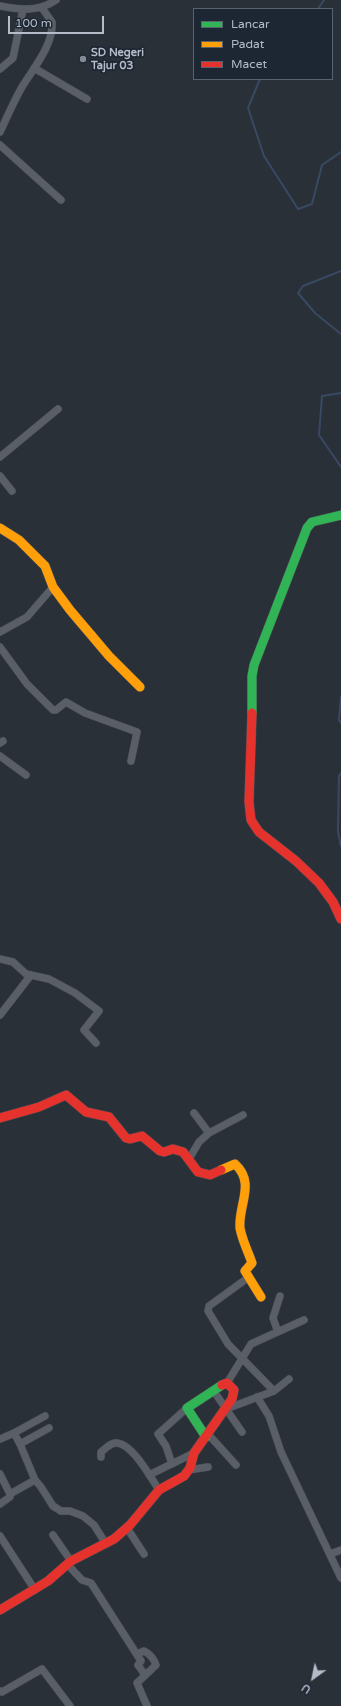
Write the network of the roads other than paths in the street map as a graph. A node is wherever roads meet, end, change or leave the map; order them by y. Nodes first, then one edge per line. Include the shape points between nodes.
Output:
1 (56, 0) edge
2 (0, 6) edge
3 (42, 8) junction
4 (23, 9) junction
5 (34, 68) junction
6 (0, 69) edge
7 (87, 99) dead end
8 (0, 132) edge
9 (0, 145) edge
10 (61, 200) dead end
11 (58, 409) dead end
12 (0, 457) edge
13 (0, 476) edge
14 (12, 491) dead end
15 (341, 515) edge
16 (0, 528) edge
17 (53, 587) junction
18 (0, 632) edge
19 (0, 647) edge
20 (140, 687) dead end
21 (0, 756) edge
22 (131, 762) dead end
23 (26, 775) dead end
24 (341, 920) edge
25 (0, 959) edge
26 (31, 975) junction
27 (0, 1015) edge
28 (96, 1043) dead end
29 (194, 1113) dead end
30 (243, 1115) dead end
31 (0, 1118) edge
32 (209, 1133) junction
33 (189, 1159) junction
34 (249, 1277) junction
35 (280, 1296) dead end
36 (261, 1297) dead end
37 (304, 1320) dead end
38 (278, 1332) junction
39 (242, 1360) junction
40 (289, 1379) dead end
41 (227, 1383) junction
42 (213, 1390) junction
43 (274, 1391) junction
44 (257, 1397) junction
45 (187, 1408) junction
46 (226, 1409) junction
47 (45, 1416) dead end
48 (30, 1424) junction
49 (49, 1428) dead end
50 (242, 1432) dead end
51 (14, 1433) junction
52 (36, 1435) junction
53 (207, 1436) junction
54 (0, 1438) edge
55 (20, 1444) junction
56 (194, 1453) junction
57 (101, 1457) dead end
58 (172, 1464) junction
59 (236, 1465) dead end
60 (208, 1467) dead end
61 (189, 1470) junction
62 (0, 1474) edge
63 (149, 1475) junction
64 (35, 1480) junction
65 (159, 1490) junction
66 (10, 1494) junction
67 (0, 1504) edge
68 (127, 1528) junction
69 (53, 1535) dead end
70 (0, 1536) edge
71 (106, 1544) junction
72 (3, 1548) edge
73 (341, 1550) edge
74 (144, 1554) dead end
75 (330, 1554) junction
76 (69, 1562) junction
77 (341, 1578) edge
78 (35, 1590) junction
79 (0, 1610) edge
80 (137, 1654) junction
81 (145, 1675) junction
82 (0, 1691) edge
83 (70, 1706) edge
84 (147, 1706) edge

1 - 3 street
2 - 4 street
3 - 4 street
3 - 5 street via 50,18 52,26 44,52
4 - 6 street via 13,58
5 - 7 street
5 - 8 street
9 - 10 street
11 - 12 street
13 - 14 street
15 - 24 street via 312,522 307,528 254,665 249,802 251,820 259,832 319,883 333,902
16 - 17 street via 19,540 45,566
17 - 18 street via 27,617
17 - 20 street via 109,656
19 - 22 street via 27,684 53,710 66,702 85,713 137,732
21 - 23 street
25 - 26 street via 13,962 26,974
26 - 27 street
26 - 28 street via 49,979 99,1011 84,1030
29 - 32 street
30 - 32 street
31 - 33 street via 39,1107 66,1095 86,1112 109,1117 126,1138 144,1137 160,1151 178,1150
32 - 33 street via 199,1142
33 - 34 street via 198,1172 206,1175 234,1164 242,1168 246,1180 240,1224 252,1262 245,1270
34 - 36 street
34 - 39 street via 207,1309 228,1344
35 - 38 street via 273,1318
37 - 38 street
38 - 39 street via 251,1344
39 - 41 street
39 - 43 street
40 - 43 street
41 - 42 street
41 - 46 street via 234,1390 234,1395
42 - 45 street
42 - 46 street
43 - 44 street
44 - 46 street
44 - 75 street via 269,1416 280,1452
45 - 53 street
45 - 58 street via 158,1434 166,1446
46 - 50 street
46 - 53 street
47 - 48 street
48 - 51 street
48 - 52 street
49 - 52 street
51 - 54 street
51 - 55 street
52 - 55 street
53 - 56 street
53 - 59 street
55 - 64 street
56 - 58 street
56 - 61 street
57 - 63 street via 101,1452 110,1445 116,1443 127,1447
58 - 63 street
60 - 61 street
61 - 65 street via 178,1480
62 - 66 street
63 - 65 street
64 - 66 street
64 - 71 street via 53,1506 61,1511 70,1511 82,1516 94,1525
65 - 68 street
66 - 67 street via 10,1497
68 - 71 street
68 - 74 street
69 - 76 street
70 - 72 street
71 - 76 street
72 - 78 street
73 - 75 street
75 - 77 street
76 - 78 street
76 - 80 street via 82,1580 91,1583
78 - 79 street
80 - 81 street via 142,1661 138,1665
80 - 81 street via 147,1652 155,1662 156,1665
81 - 84 street via 137,1683
82 - 83 street via 42,1669

